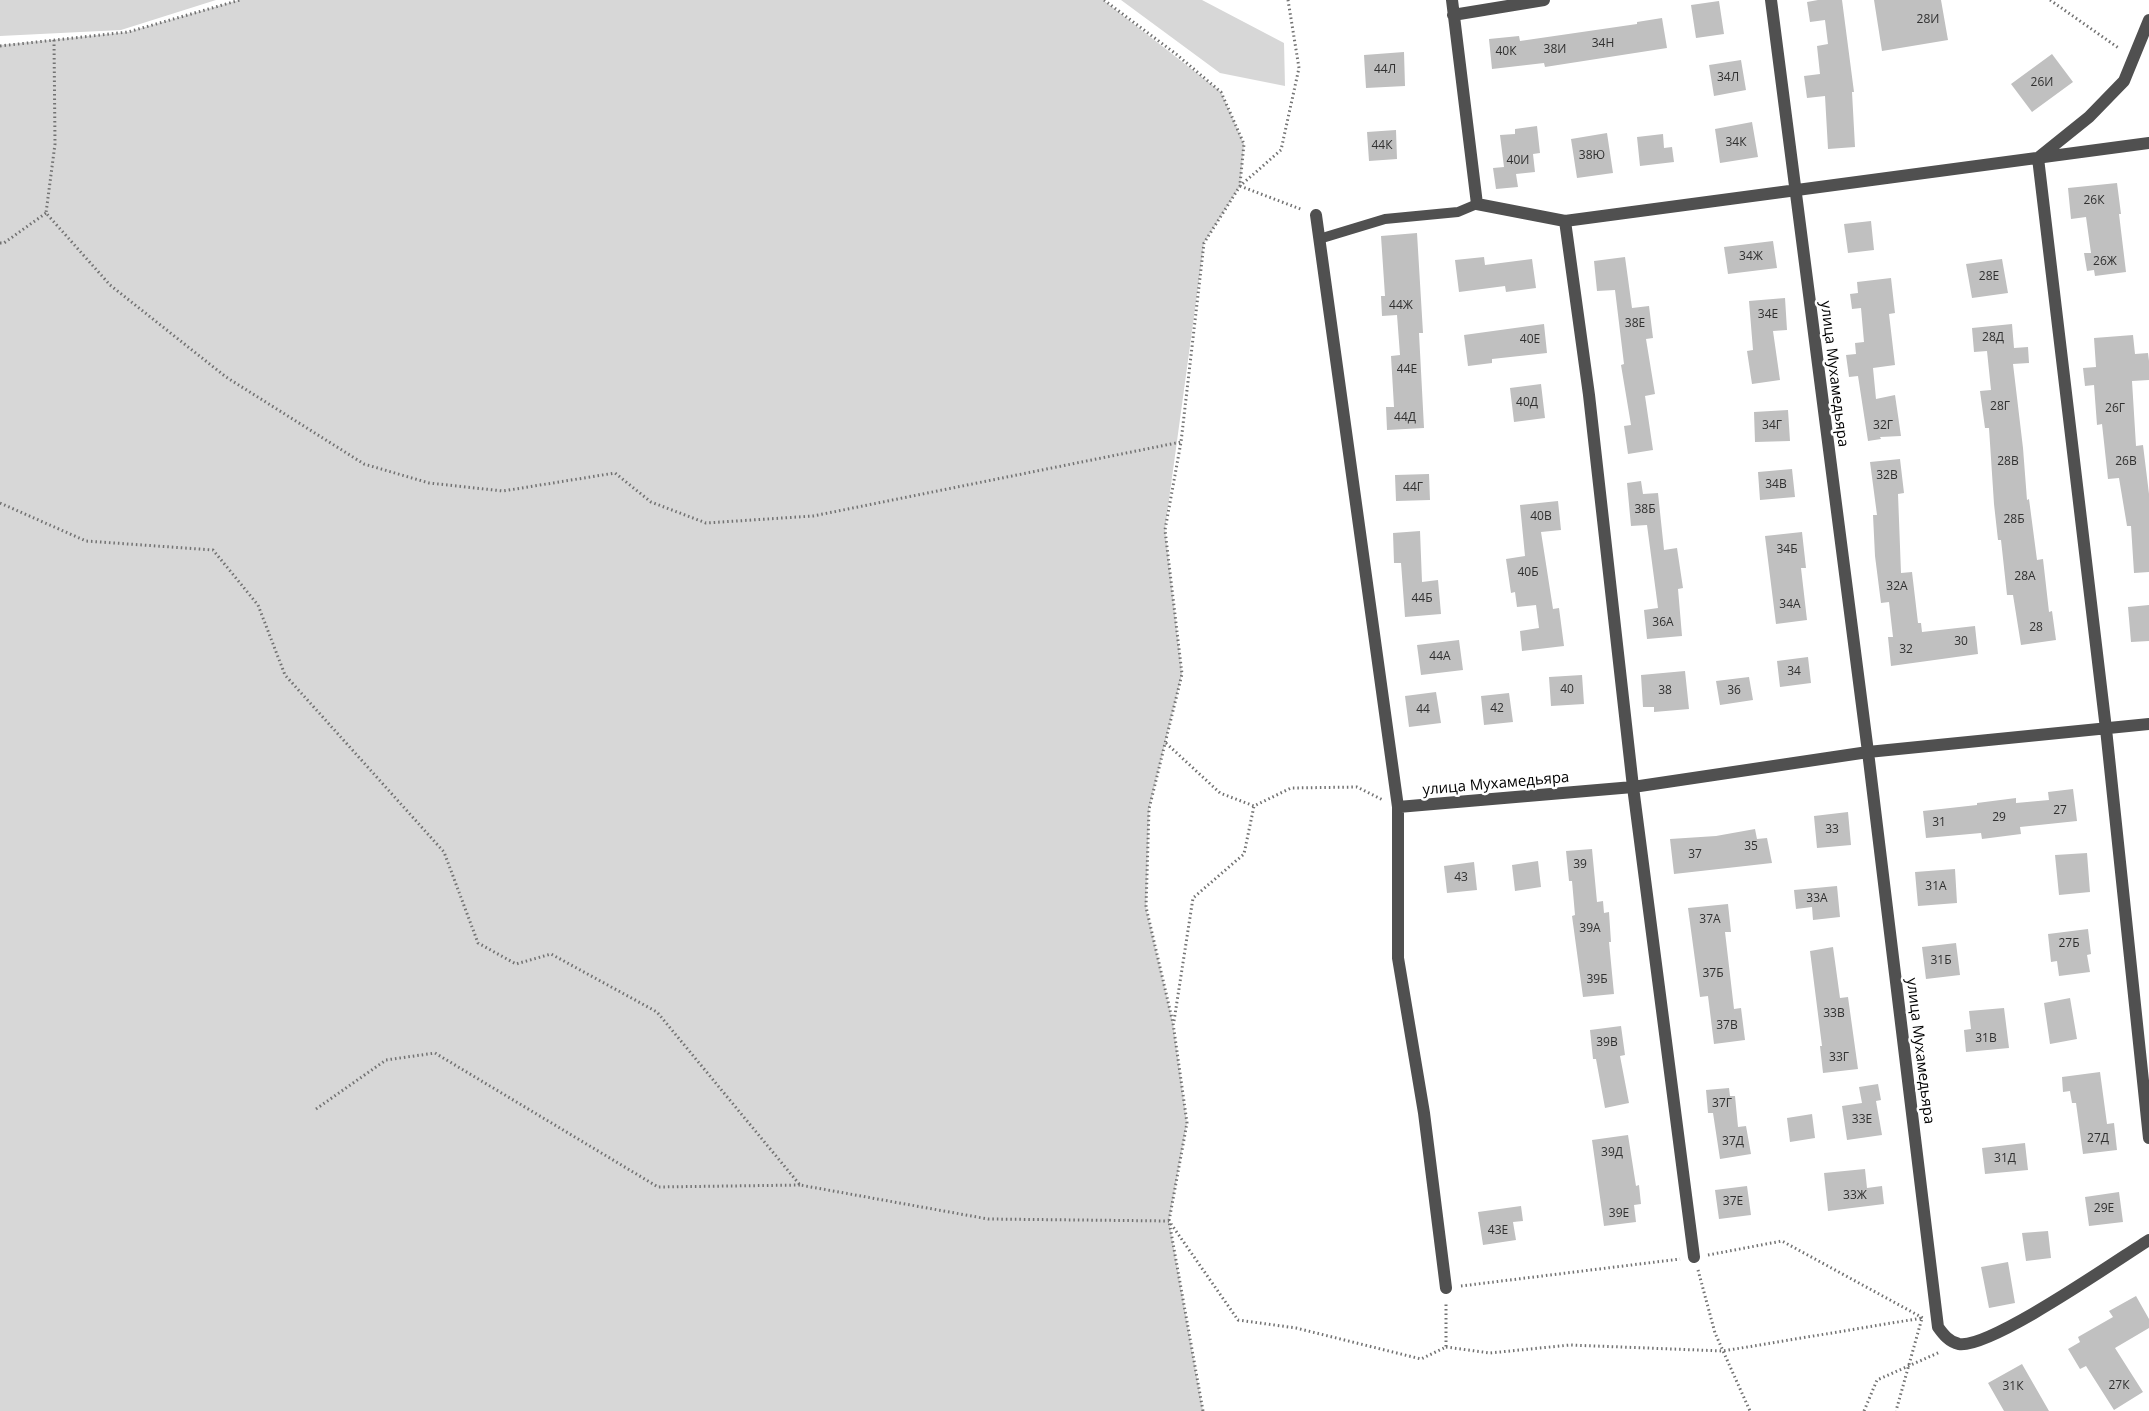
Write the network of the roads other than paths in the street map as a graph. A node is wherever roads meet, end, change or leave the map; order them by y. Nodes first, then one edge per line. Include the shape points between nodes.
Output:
1 (1452, 0) edge
2 (1544, 0) edge
3 (1771, 0) edge
4 (1453, 15) junction
5 (2149, 20) edge
6 (2149, 143) edge
7 (2038, 158) junction
8 (1795, 190) junction
9 (1477, 204) junction
10 (1316, 215) road end
11 (1565, 220) junction
12 (1319, 239) junction
13 (2149, 724) edge
14 (2106, 729) junction
15 (1868, 752) junction
16 (1633, 788) junction
17 (1398, 807) junction
18 (2149, 1137) edge
19 (2149, 1240) edge
20 (1694, 1257) road end
21 (1446, 1288) road end

1 - 4 street
2 - 4 street
3 - 8 street, улица Мухамедьяра
4 - 9 street
5 - 7 street via 2124,81
6 - 7 street
7 - 8 street
7 - 14 street
8 - 11 street
8 - 15 street, улица Мухамедьяра
9 - 11 street
9 - 12 lane via 1458,212 1385,219
10 - 12 street
11 - 16 street via 1589,395
12 - 17 street
13 - 14 street, улица Мухамедьяра
14 - 15 street, улица Мухамедьяра
14 - 18 street
15 - 16 street, улица Мухамедьяра
15 - 19 street, улица Мухамедьяра via 1938,1326 1945,1337 1958,1344 1976,1342 2050,1303
16 - 17 street, улица Мухамедьяра
16 - 20 street
17 - 21 street via 1398,958 1424,1113

